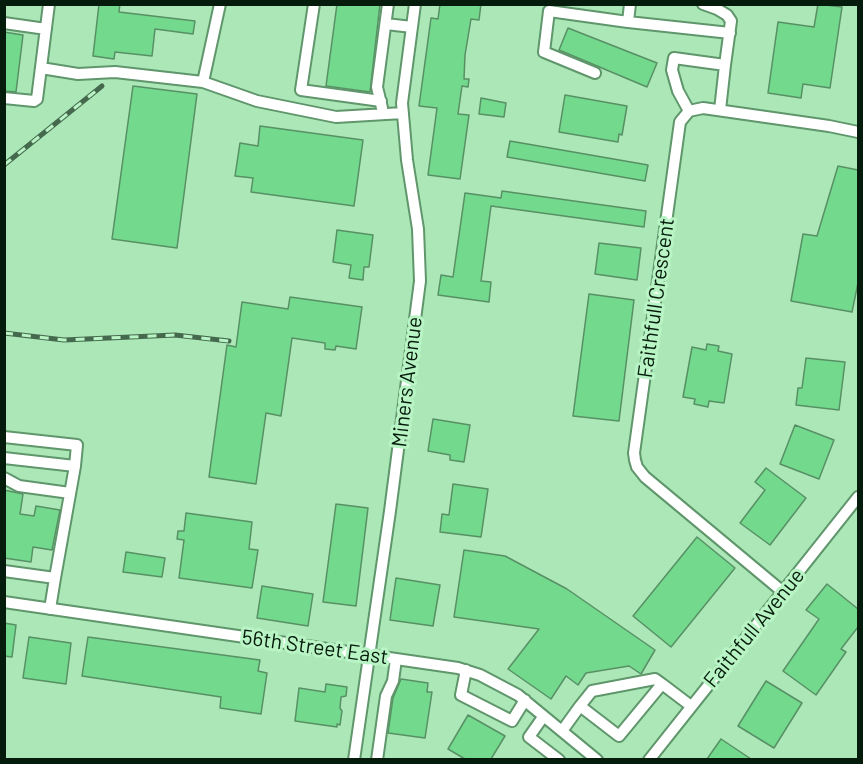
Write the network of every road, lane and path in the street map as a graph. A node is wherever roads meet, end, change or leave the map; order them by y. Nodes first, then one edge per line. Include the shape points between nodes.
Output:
1 (49, 4) edge
2 (220, 4) edge
3 (314, 4) edge
4 (388, 4) edge
5 (415, 4) edge
6 (630, 4) edge
7 (703, 4) edge
8 (578, 10) edge
9 (628, 22) junction
10 (4, 23) edge
11 (386, 24) junction
12 (412, 27) junction
13 (46, 29) junction
14 (730, 33) junction
15 (725, 65) junction
16 (41, 69) junction
17 (595, 73) dead end
18 (202, 82) junction
19 (4, 98) edge
20 (381, 102) junction
21 (720, 110) junction
22 (689, 111) junction
23 (403, 113) junction
24 (384, 114) junction
25 (858, 132) edge
26 (4, 437) edge
27 (4, 458) edge
28 (75, 466) junction
29 (4, 478) edge
30 (70, 493) junction
31 (858, 496) edge
32 (4, 571) edge
33 (54, 578) junction
34 (783, 592) junction
35 (4, 602) edge
36 (50, 609) junction
37 (368, 655) junction
38 (396, 659) junction
39 (466, 670) junction
40 (662, 684) junction
41 (525, 700) junction
42 (580, 706) junction
43 (691, 706) junction
44 (543, 717) junction
45 (562, 731) junction
46 (354, 759) edge
47 (377, 759) edge
48 (559, 759) edge
49 (597, 759) edge
50 (649, 759) edge

1 - 13 street
2 - 18 street
3 - 20 street via 301,90
4 - 11 street
5 - 12 street, Miners Avenue
6 - 9 street
7 - 14 street via 727,15
8 - 9 street
8 - 17 street via 549,11 544,52
9 - 14 street
10 - 13 street
11 - 12 street
11 - 20 street via 377,87
12 - 23 street, Miners Avenue
13 - 16 street
14 - 15 street
15 - 21 street
15 - 22 street via 674,58 672,70
16 - 18 street
16 - 19 street via 37,99
18 - 24 street via 257,101 336,117
20 - 24 street
21 - 22 street
21 - 25 street
22 - 34 street, Faithfull Crescent via 680,122 635,460 640,473
23 - 24 street
23 - 37 street, Miners Avenue via 418,230 420,281
26 - 28 street via 77,445
27 - 28 street
28 - 30 street
29 - 30 street via 19,486
30 - 33 street
31 - 34 street, Faithfull Avenue
32 - 33 street
33 - 36 street
34 - 43 street, Faithfull Avenue
35 - 36 street, 56th Street East
36 - 37 street, 56th Street East
37 - 38 street, 56th Street East
37 - 46 street, Miners Avenue
38 - 39 street, 56th Street East
38 - 47 street
39 - 41 street, 56th Street East
39 - 41 street via 461,695 492,711 512,721
40 - 42 street via 654,679 592,691
40 - 42 street via 619,736
40 - 43 street
41 - 44 street, 56th Street East
42 - 45 street
43 - 50 street, Faithfull Avenue
44 - 45 street, 56th Street East
44 - 48 street via 529,737
45 - 49 street, 56th Street East

